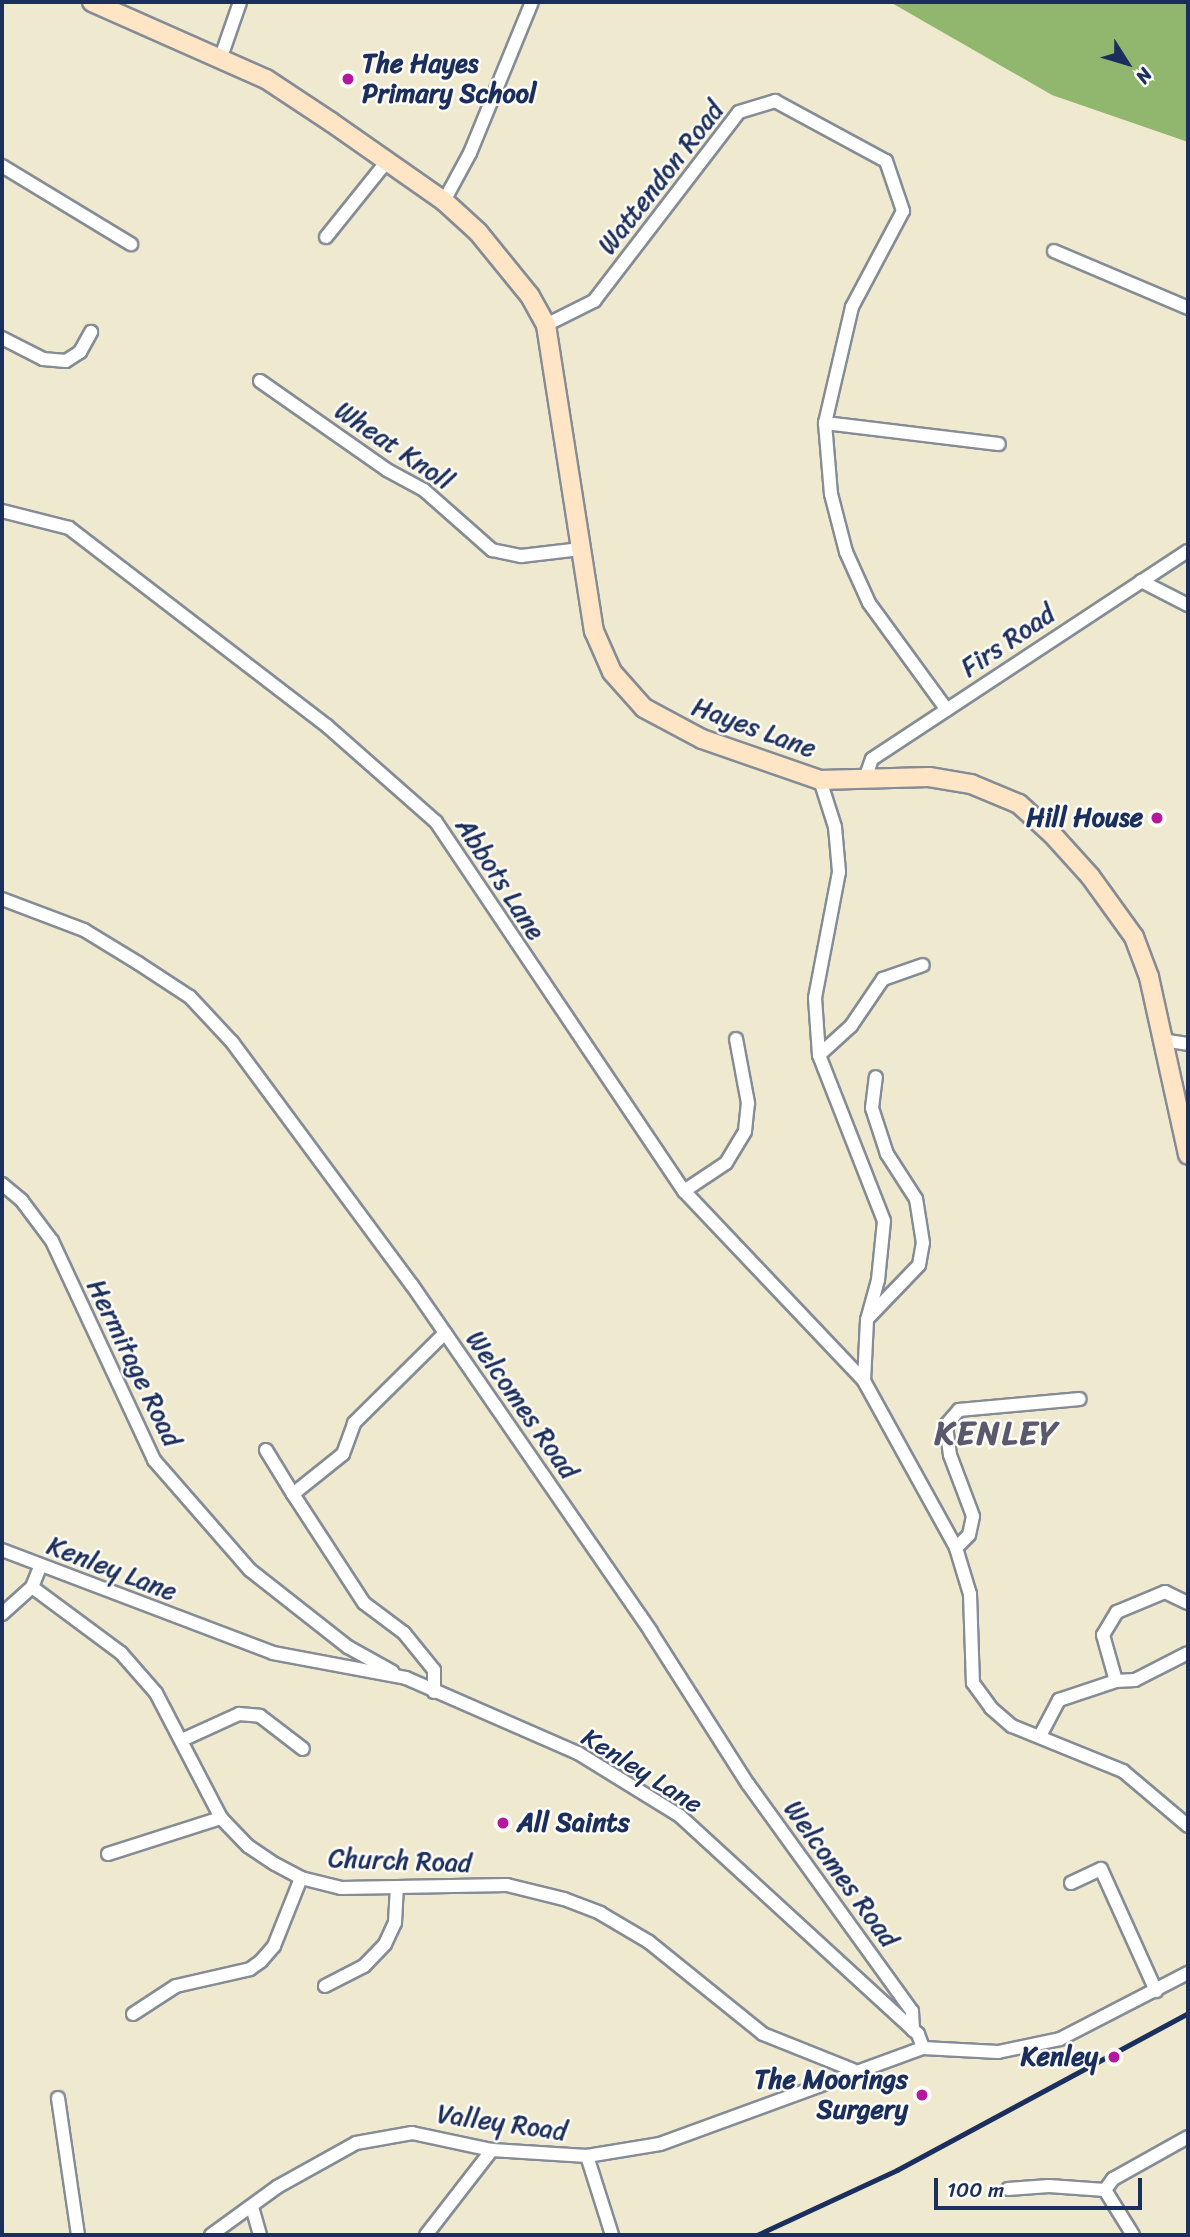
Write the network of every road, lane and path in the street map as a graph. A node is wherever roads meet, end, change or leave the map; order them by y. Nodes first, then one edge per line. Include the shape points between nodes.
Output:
1 (92, 2) edge
2 (240, 2) edge
3 (532, 2) edge
4 (221, 57) junction
5 (387, 161) junction
6 (2, 166) edge
7 (444, 201) junction
8 (326, 237) dead end
9 (131, 244) dead end
10 (1054, 251) dead end
11 (1188, 308) edge
12 (546, 325) junction
13 (91, 331) dead end
14 (2, 338) edge
15 (260, 381) dead end
16 (825, 423) junction
17 (999, 444) dead end
18 (2, 511) edge
19 (581, 549) junction
20 (1188, 551) edge
21 (1141, 581) junction
22 (1188, 606) edge
23 (947, 710) junction
24 (865, 779) junction
25 (820, 780) junction
26 (2, 899) edge
27 (923, 965) dead end
28 (736, 1039) dead end
29 (1163, 1040) junction
30 (1188, 1044) edge
31 (819, 1055) junction
32 (876, 1077) dead end
33 (1188, 1154) edge
34 (2, 1184) edge
35 (684, 1191) junction
36 (867, 1320) junction
37 (445, 1333) junction
38 (864, 1381) junction
39 (1080, 1399) dead end
40 (266, 1450) dead end
41 (293, 1493) junction
42 (956, 1548) junction
43 (2, 1550) edge
44 (40, 1567) junction
45 (32, 1587) junction
46 (1188, 1603) edge
47 (2, 1614) edge
48 (1188, 1653) edge
49 (406, 1678) junction
50 (1116, 1681) junction
51 (434, 1692) junction
52 (1040, 1737) junction
53 (182, 1740) junction
54 (303, 1749) dead end
55 (221, 1818) junction
56 (1188, 1826) edge
57 (108, 1854) dead end
58 (301, 1878) junction
59 (1071, 1883) dead end
60 (397, 1888) junction
61 (1188, 1973) edge
62 (325, 1986) dead end
63 (1156, 1991) junction
64 (133, 2014) dead end
65 (913, 2030) junction
66 (923, 2048) junction
67 (853, 2070) junction
68 (58, 2098) dead end
69 (1188, 2137) edge
70 (492, 2150) junction
71 (587, 2157) junction
72 (1008, 2189) dead end
73 (1105, 2190) junction
74 (252, 2207) junction
75 (78, 2235) edge
76 (211, 2235) edge
77 (260, 2235) edge
78 (426, 2235) edge
79 (612, 2235) edge
80 (1133, 2235) edge

1 - 4 street, Hayes Lane
2 - 4 street
3 - 7 street via 470,153
4 - 5 street, Hayes Lane via 266,79
5 - 7 street, Hayes Lane
5 - 8 street
6 - 9 street
7 - 12 street, Hayes Lane via 478,232 530,296
10 - 11 street
12 - 16 street, Wattendon Road via 594,301 739,112 775,102 886,161 902,211 852,307
12 - 19 street, Hayes Lane
13 - 14 street via 80,352 66,361 43,359
15 - 19 street, Wheat Knoll via 387,470 425,490 492,550 521,556
16 - 17 street
16 - 23 street, Wattendon Road via 831,494 846,552 869,603
18 - 35 street, Abbots Lane via 69,528 327,726 436,822
19 - 25 street, Hayes Lane via 594,631 621,686 670,726 781,770
20 - 21 street, Firs Road
21 - 22 street
21 - 23 street, Firs Road
23 - 24 street, Firs Road via 872,759
24 - 25 street
24 - 29 street via 929,777 971,784 1019,804 1090,876 1134,937 1149,976
25 - 31 street, Hayes Lane via 835,828 839,872 815,998
26 - 37 street, Welcomes Road via 84,930 190,997 213,1019
27 - 31 street via 883,979 851,1027
28 - 35 street via 748,1103 745,1131 726,1163
29 - 30 street
29 - 33 street
31 - 36 street, Hayes Lane via 884,1221 878,1280
32 - 36 street via 872,1108 887,1154 916,1199 923,1243 919,1265
34 - 49 street, Hermitage Road via 22,1201 52,1241 153,1461 250,1570 348,1647
35 - 38 street, Abbots Lane
36 - 38 street, Hayes Lane
37 - 41 street via 354,1423 343,1454
37 - 65 street, Welcomes Road via 652,1632 748,1784 912,2011
38 - 42 street
39 - 42 street via 959,1410 946,1425 950,1455 973,1516 969,1535
40 - 41 street
41 - 51 street via 364,1603 404,1633 434,1670
42 - 52 street via 970,1594 973,1683 1012,1726
43 - 44 street, Kenley Lane
44 - 45 street
44 - 49 street, Kenley Lane via 272,1653
45 - 47 street
45 - 53 street, Church Road via 121,1653 156,1692
46 - 50 street via 1165,1592 1117,1612 1103,1635
48 - 50 street via 1135,1680
49 - 51 street, Kenley Lane
50 - 52 street via 1059,1700
51 - 65 street, Kenley Lane via 578,1754 680,1816
52 - 56 street via 1123,1771
53 - 54 street via 239,1714 260,1716
53 - 55 street, Church Road
55 - 57 street
55 - 58 street, Church Road via 248,1846
58 - 60 street, Church Road via 341,1888
58 - 64 street via 274,1946 261,1961 250,1969 176,1986
59 - 63 street via 1101,1869
60 - 62 street via 395,1923 385,1944 364,1966
60 - 67 street, Church Road via 507,1885 535,1889 600,1913 685,1969 763,2034
61 - 63 street
63 - 66 street via 1060,2039 1026,2049
65 - 66 street, Kenley Lane
66 - 67 street, Valley Road
67 - 71 street, Valley Road via 724,2124 660,2144
68 - 75 street
69 - 73 street via 1113,2179
70 - 71 street, Valley Road
70 - 74 street, Valley Road via 412,2133 356,2143 298,2174
70 - 78 street
71 - 79 street
72 - 73 street
73 - 80 street
74 - 76 street, Valley Road
74 - 77 street

